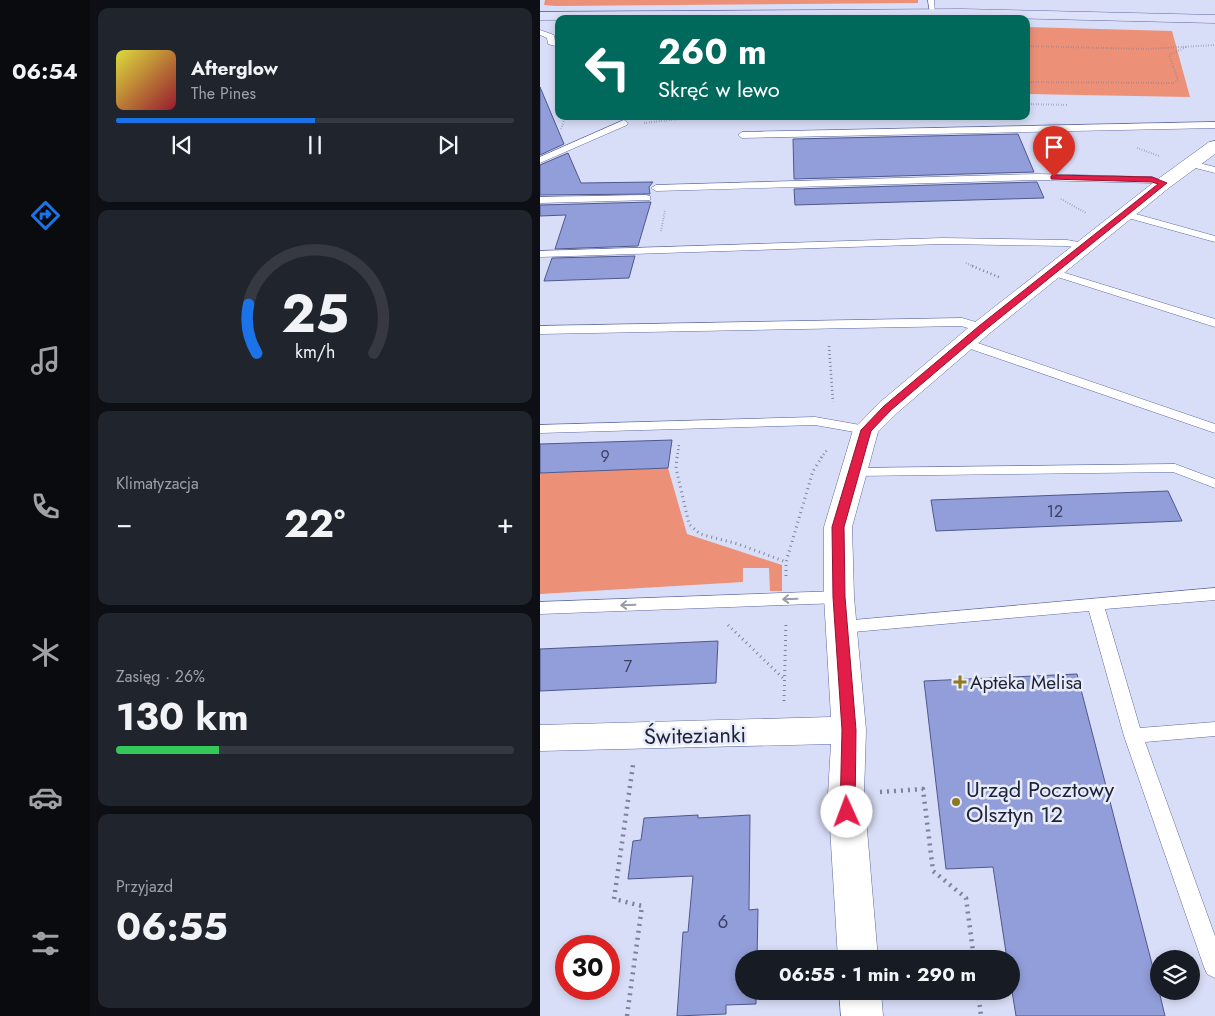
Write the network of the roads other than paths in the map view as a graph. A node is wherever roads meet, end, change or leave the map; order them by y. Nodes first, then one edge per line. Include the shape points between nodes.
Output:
1 (932, 6) edge
2 (978, 14) junction
3 (667, 15) edge
4 (996, 15) edge
5 (540, 16) edge
6 (555, 16) edge
7 (1030, 17) edge
8 (1215, 19) edge
9 (1215, 27) edge
10 (555, 31) edge
11 (540, 32) edge
12 (555, 44) edge
13 (624, 123) road end
14 (1215, 125) edge
15 (742, 135) dead end
16 (1215, 146) edge
17 (540, 160) edge
18 (1203, 167) edge
19 (1164, 183) junction
20 (656, 188) dead end
21 (646, 198) dead end
22 (540, 200) edge
23 (1126, 214) junction
24 (1215, 239) edge
25 (1086, 246) junction
26 (540, 254) edge
27 (1052, 272) junction
28 (1215, 323) edge
29 (540, 330) edge
30 (974, 335) junction
31 (540, 429) edge
32 (1215, 429) edge
33 (866, 430) junction
34 (854, 472) junction
35 (1215, 484) edge
36 (1215, 594) edge
37 (839, 597) junction
38 (1096, 606) junction
39 (540, 608) edge
40 (842, 627) junction
41 (849, 730) junction
42 (1215, 730) edge
43 (1133, 736) junction
44 (540, 738) edge
45 (857, 950) edge
46 (1215, 967) edge
47 (861, 1000) edge
48 (862, 1016) edge

1 - 2 main road
1 - 3 main road
2 - 4 main road
2 - 8 main road
5 - 6 main road
7 - 9 main road
10 - 11 lane
11 - 12 lane via 551,36 551,42
13 - 17 lane
14 - 15 lane
16 - 18 street
18 - 19 street
19 - 20 lane via 1037,177
19 - 23 street
21 - 22 lane
23 - 24 lane
23 - 25 street
25 - 26 lane via 943,241
25 - 27 street
27 - 28 lane
27 - 30 street
29 - 30 lane via 962,322
30 - 32 lane
30 - 33 street
31 - 33 lane via 814,421
33 - 34 street
34 - 35 lane via 1175,468
34 - 37 street via 838,527
36 - 38 lane
37 -> 39 lane
37 - 40 street
38 - 40 lane
38 - 43 lane
40 - 41 street
41 - 44 street, Świtezianki
41 - 45 street via 846,794
42 - 43 lane
43 - 46 lane
47 - 48 street

